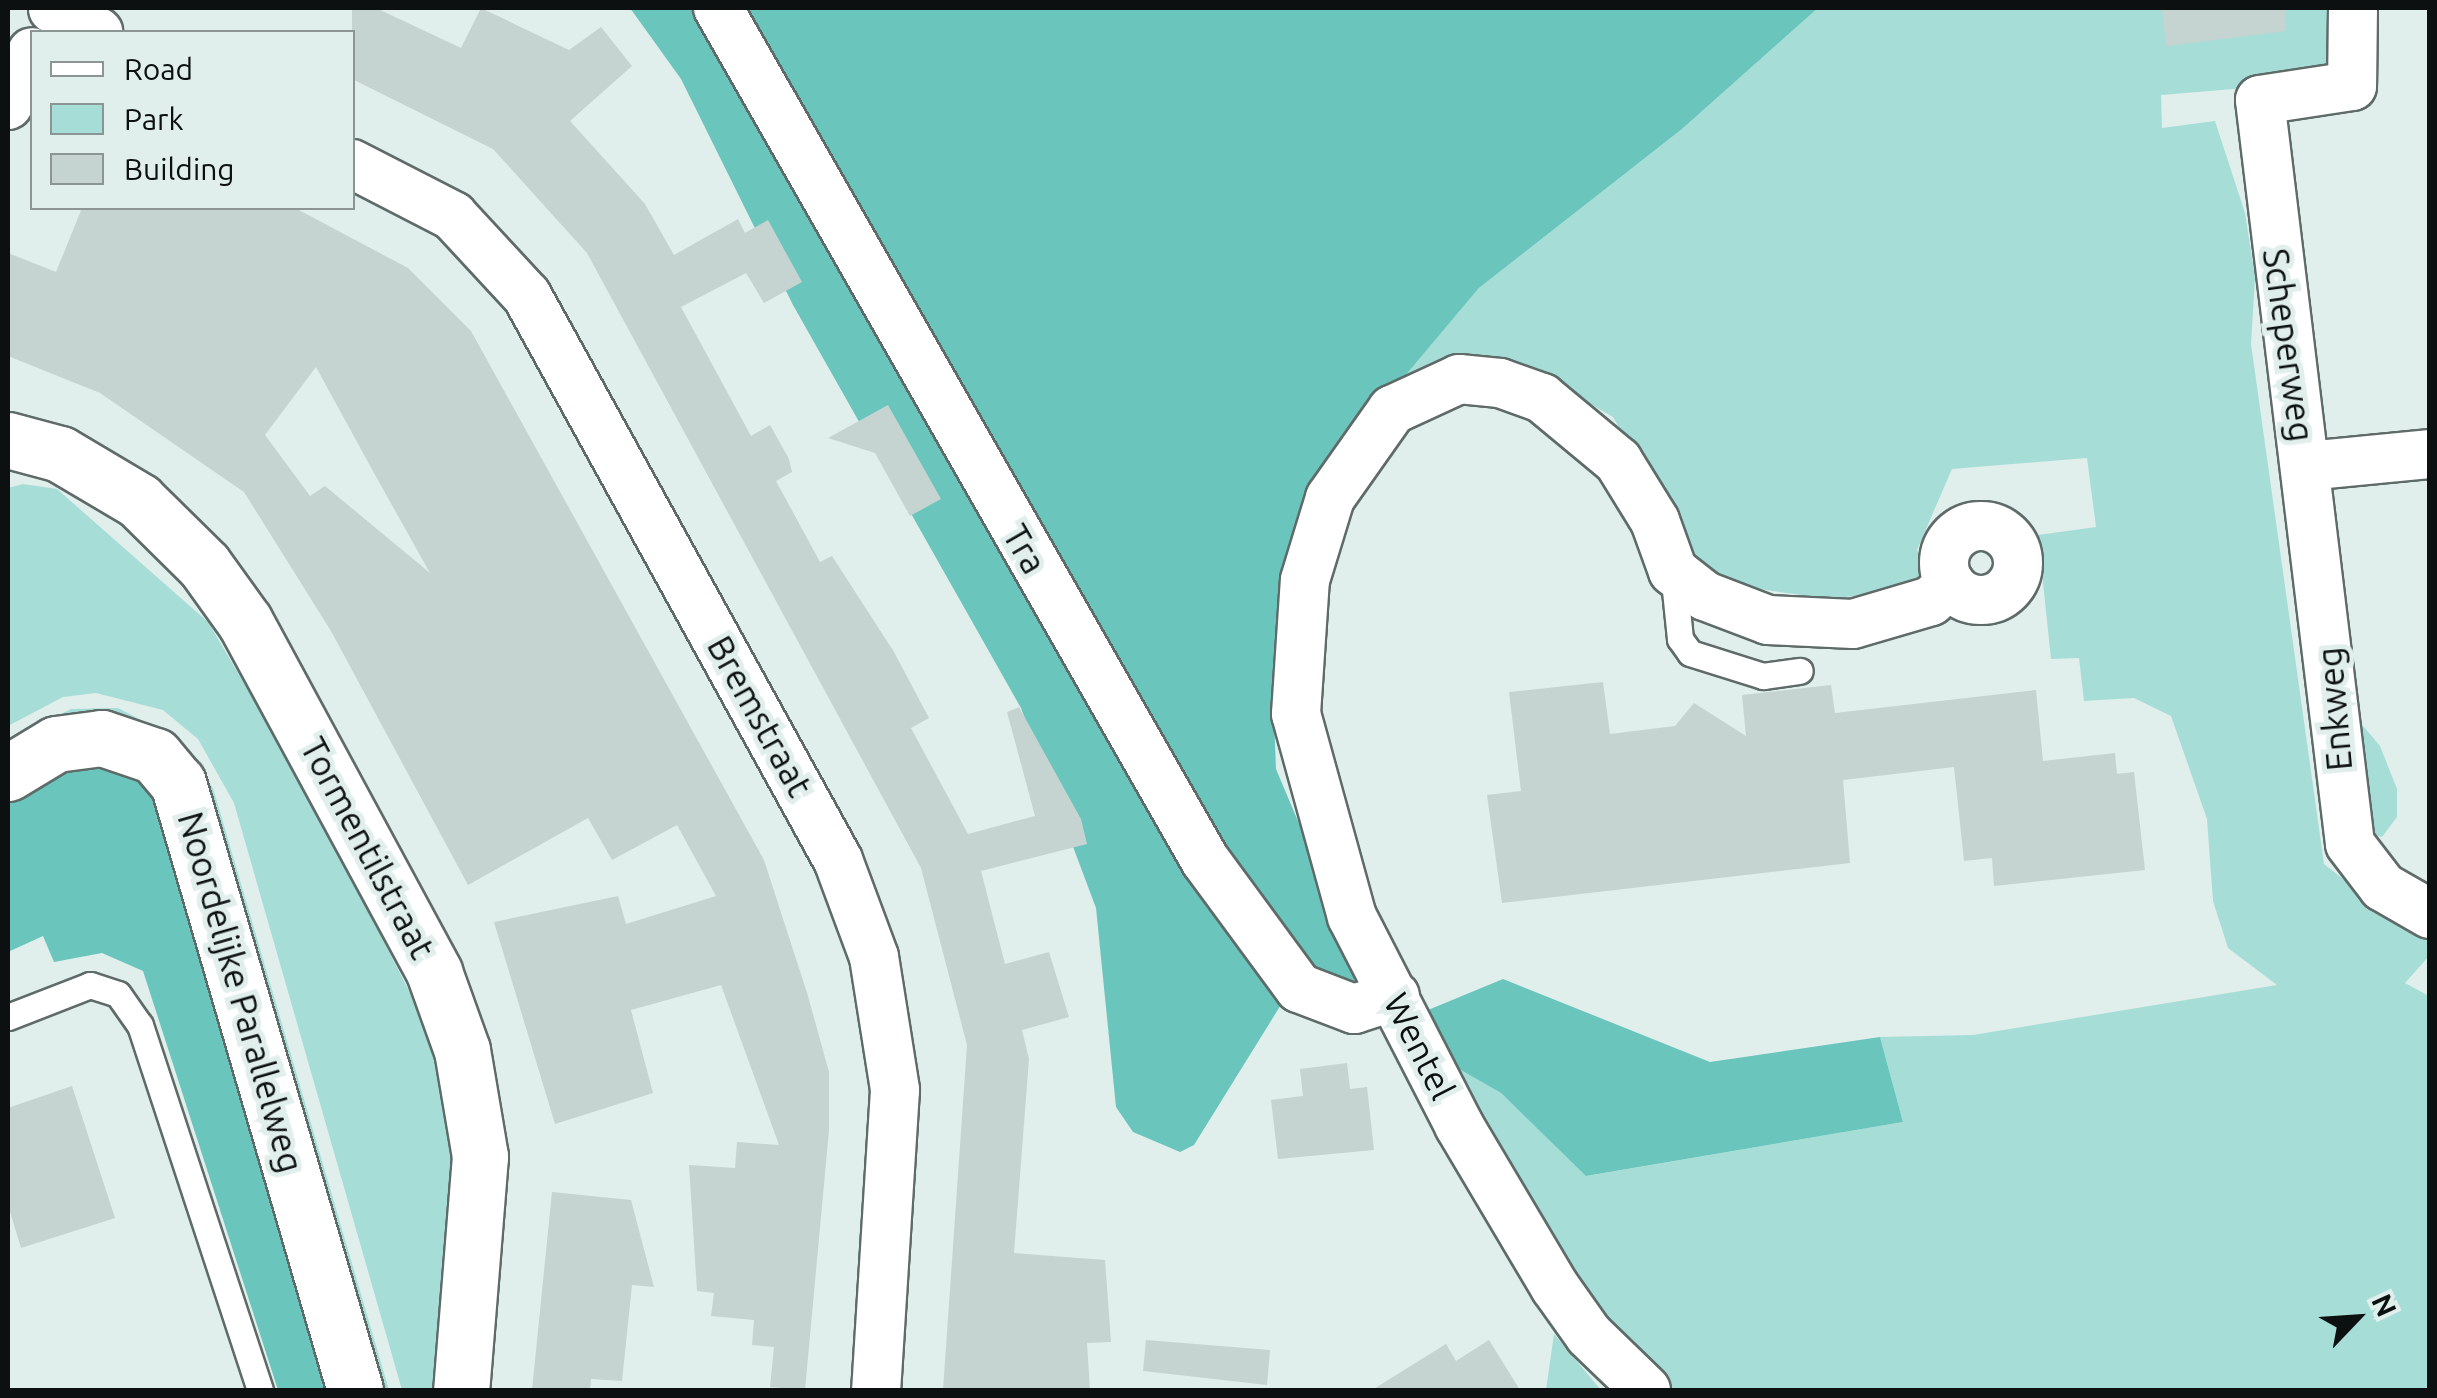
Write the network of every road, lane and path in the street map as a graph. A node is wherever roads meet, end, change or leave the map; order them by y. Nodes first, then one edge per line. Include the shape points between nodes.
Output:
1 (718, 8) edge
2 (2353, 8) edge
3 (49, 16) edge
4 (92, 30) edge
5 (30, 56) edge
6 (8, 105) edge
7 (355, 166) edge
8 (8, 440) edge
9 (2430, 454) edge
10 (2306, 466) junction
11 (1673, 570) junction
12 (1950, 583) dead end
13 (1800, 671) dead end
14 (8, 773) edge
15 (2430, 914) edge
16 (1395, 996) junction
17 (8, 1017) edge
18 (260, 1390) edge
19 (355, 1390) edge
20 (461, 1390) edge
21 (876, 1390) edge
22 (1646, 1390) edge

1 - 16 street, Tra via 1205,860 1299,988 1354,1009
2 - 10 street, Scheperweg via 2352,86 2260,100
3 - 4 street
5 - 6 street
7 - 21 street, Bremstraat via 453,216 527,296 838,860 874,958 895,1090
8 - 20 street, Tormentilstraat via 60,454 139,501 204,566 245,622 434,972 462,1050 480,1156
9 - 10 street, Scheperweg
10 - 15 street, Enkweg via 2350,844 2383,887
11 - 12 street via 1705,596 1768,620 1889,617 1931,601
11 - 13 lane via 1680,639 1690,653 1763,676
11 - 16 street, Wentel via 1638,490 1590,434 1542,398 1459,379 1392,410 1330,498 1305,580 1297,730 1322,833 1352,917
14 - 19 street, Noordelijke Parallelweg via 56,744 102,738 155,756 178,783
16 - 22 street, Wentel via 1459,1125 1554,1286 1588,1335
17 - 18 lane via 90,985 118,994 140,1026

